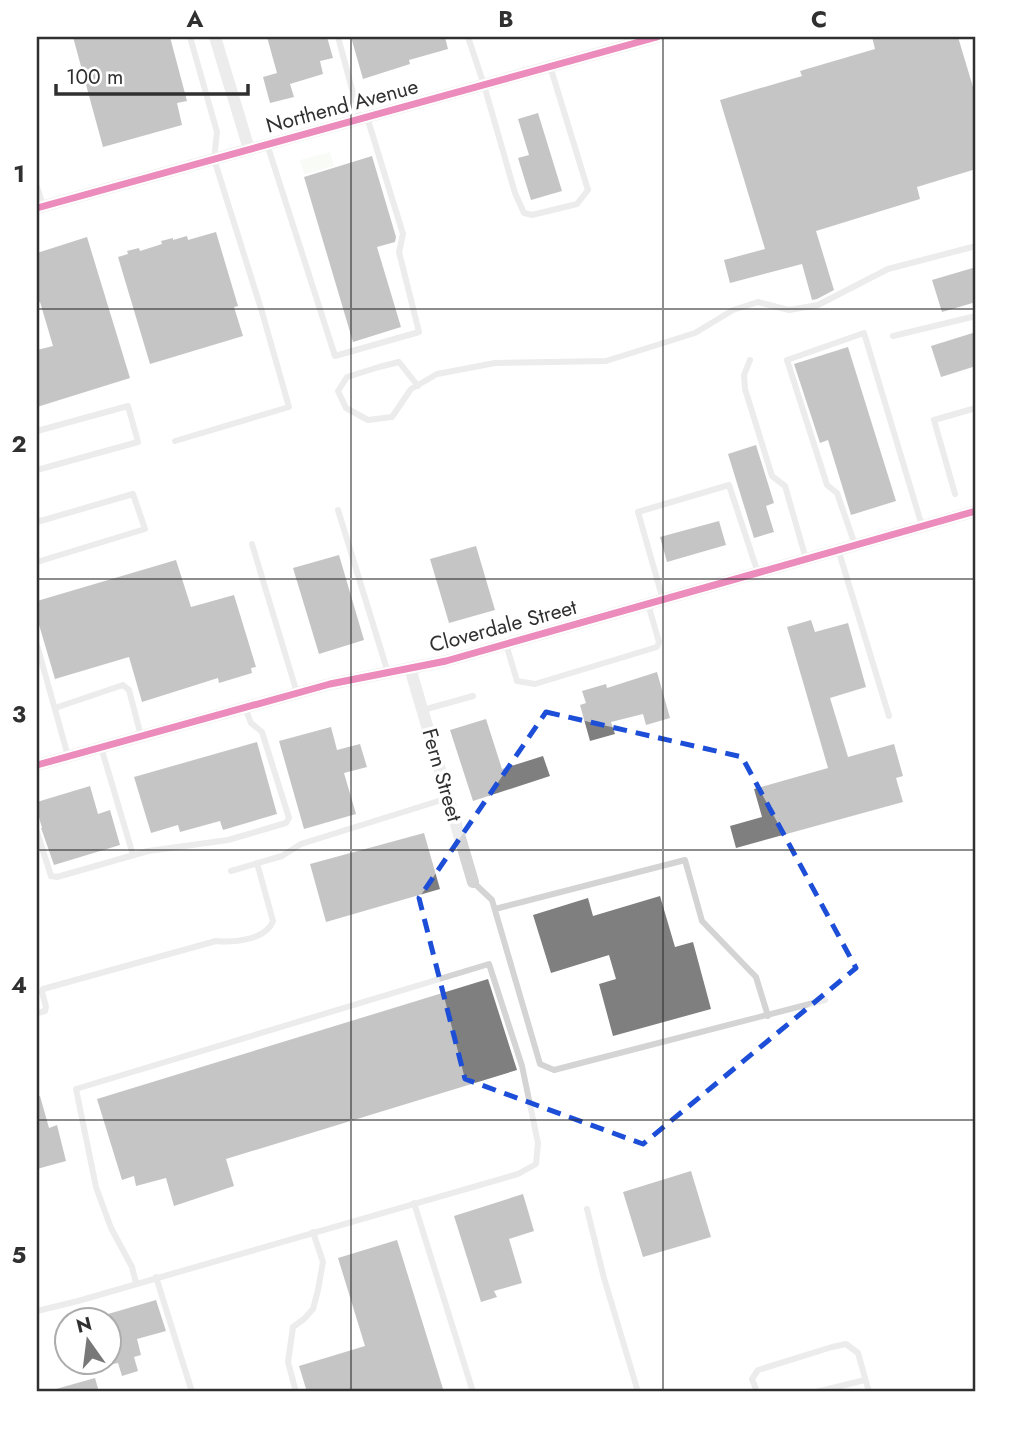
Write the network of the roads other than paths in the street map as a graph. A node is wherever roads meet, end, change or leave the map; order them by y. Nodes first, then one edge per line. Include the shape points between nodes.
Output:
1 (190, 37) edge
2 (215, 37) edge
3 (338, 37) edge
4 (468, 37) edge
5 (654, 37) edge
6 (551, 66) junction
7 (484, 85) junction
8 (363, 118) junction
9 (267, 144) junction
10 (249, 149) junction
11 (215, 159) junction
12 (37, 187) edge
13 (40, 207) edge
14 (976, 246) edge
15 (976, 316) edge
16 (893, 336) dead end
17 (750, 360) dead end
18 (418, 386) junction
19 (976, 408) edge
20 (37, 431) edge
21 (176, 441) dead end
22 (37, 470) edge
23 (955, 494) dead end
24 (338, 510) dead end
25 (976, 511) edge
26 (37, 522) edge
27 (922, 526) junction
28 (252, 544) dead end
29 (855, 545) junction
30 (838, 550) junction
31 (806, 559) junction
32 (37, 562) edge
33 (758, 573) junction
34 (663, 600) junction
35 (648, 604) junction
36 (506, 644) junction
37 (37, 646) edge
38 (410, 668) junction
39 (388, 673) junction
40 (297, 693) junction
41 (473, 696) dead end
42 (55, 708) junction
43 (245, 708) junction
44 (422, 710) junction
45 (888, 716) dead end
46 (141, 736) junction
47 (101, 747) junction
48 (68, 756) junction
49 (37, 765) edge
50 (448, 798) junction
51 (37, 832) edge
52 (133, 855) junction
53 (257, 863) junction
54 (231, 871) dead end
55 (473, 882) joint
56 (495, 909) junction
57 (825, 1000) dead end
58 (37, 1013) edge
59 (768, 1016) junction
60 (414, 1203) junction
61 (587, 1209) dead end
62 (313, 1232) junction
63 (156, 1277) junction
64 (136, 1283) junction
65 (37, 1311) edge
66 (865, 1380) junction
67 (192, 1392) edge
68 (296, 1392) edge
69 (473, 1392) edge
70 (638, 1392) edge
71 (757, 1392) edge
72 (816, 1392) edge
73 (869, 1392) edge

1 - 11 lane via 217,132
2 - 10 street
3 - 8 lane
4 - 7 lane
5 - 6 street, Northend Avenue
6 - 7 street, Northend Avenue
6 - 7 lane via 588,190 577,204 524,213
7 - 8 street, Northend Avenue
8 - 9 street, Northend Avenue
8 - 9 lane via 403,234 399,252 419,332 335,356
9 - 10 street, Northend Avenue
10 - 11 street, Northend Avenue
11 - 13 street, Northend Avenue
11 - 21 lane via 289,407
12 - 13 lane
14 - 18 lane via 888,269 818,305 789,310 758,302 733,310 695,333 606,361 495,363 438,374
15 - 16 lane
17 - 31 lane via 745,390 772,476 785,486
18 - 18 lane via 399,362 347,377 338,391 346,408 368,420 392,417
19 - 23 lane via 934,420
20 - 22 lane via 128,406 138,442
24 - 39 lane
25 - 27 street, Cloverdale Street
26 - 32 lane via 133,494 145,529
27 - 29 street, Cloverdale Street
27 - 29 lane via 864,333 787,360 827,485 837,493
28 - 40 lane
29 - 30 street, Cloverdale Street
30 - 31 street, Cloverdale Street
30 - 45 lane
31 - 33 street, Cloverdale Street
33 - 34 street, Cloverdale Street
33 - 34 lane via 729,485 638,512
34 - 35 street, Cloverdale Street
35 - 36 street, Cloverdale Street
35 - 36 lane via 657,647 535,684 517,681
36 - 38 street, Cloverdale Street
37 - 42 lane
38 - 39 street, Cloverdale Street
38 - 44 street, Fern Street
39 - 40 street, Cloverdale Street
40 - 43 street, Cloverdale Street
41 - 44 lane
42 - 46 lane via 123,685 129,690
42 - 48 lane
43 - 46 street, Cloverdale Street
43 - 52 lane via 251,723 262,732 289,818 286,823 228,840
44 - 50 street, Fern Street
46 - 47 street, Cloverdale Street
47 - 48 street, Cloverdale Street
47 - 52 lane
48 - 49 street, Cloverdale Street
50 - 53 lane via 301,844
50 - 55 street, Fern Street
51 - 52 lane via 51,876
53 - 54 lane
53 - 58 lane via 273,921 263,934 216,941 43,989 45,1011
55 - 56 lane
56 - 59 lane via 685,860 702,921 756,977
56 - 59 lane via 540,1063 554,1070
57 - 59 lane
60 - 62 lane
60 - 64 lane via 518,1174 536,1164 538,1143 522,1066 489,964 76,1089 96,1188
60 - 69 lane
61 - 70 lane
62 - 63 lane
62 - 68 lane via 323,1262 313,1309 293,1327 288,1362
63 - 64 lane
63 - 67 lane
64 - 65 lane
66 - 71 lane via 858,1353 846,1344 758,1370 752,1380
66 - 72 lane
66 - 73 lane

